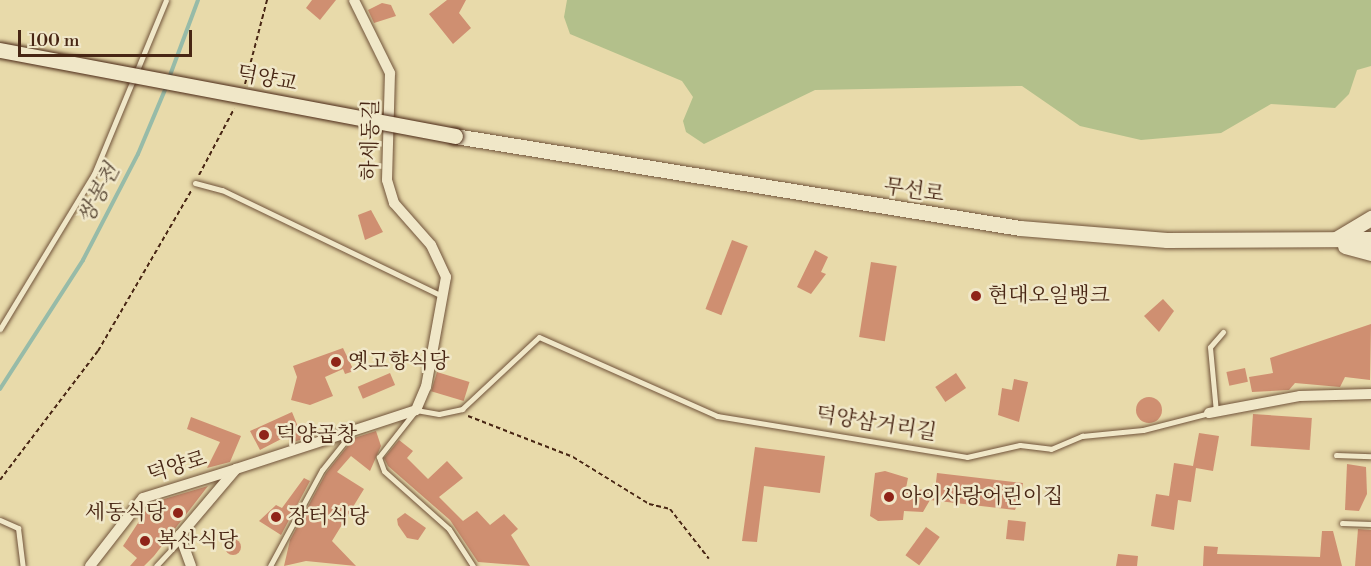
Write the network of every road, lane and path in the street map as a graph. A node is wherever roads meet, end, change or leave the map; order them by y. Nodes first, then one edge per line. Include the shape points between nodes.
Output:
1 (166, 0) edge
2 (267, 0) edge
3 (354, 0) edge
4 (0, 50) edge
5 (241, 93) dead end
6 (237, 102) dead end
7 (455, 136) joint
8 (195, 183) junction
9 (1371, 218) edge
10 (1371, 239) edge
11 (1330, 242) junction
12 (1371, 253) edge
13 (445, 298) junction
14 (0, 329) edge
15 (1223, 332) dead end
16 (1371, 394) edge
17 (416, 410) junction
18 (456, 412) junction
19 (1213, 413) junction
20 (355, 428) junction
21 (1336, 455) dead end
22 (1371, 456) edge
23 (236, 469) junction
24 (0, 480) edge
25 (0, 520) edge
26 (1342, 523) dead end
27 (1371, 524) edge
28 (180, 540) junction
29 (709, 559) dead end
30 (93, 565) edge
31 (23, 566) edge
32 (156, 566) edge
33 (191, 566) edge
34 (270, 566) edge
35 (474, 566) edge

1 - 14 lane via 94,174
2 - 5 path
3 - 13 street, 하세동길 via 390,73 390,192 404,219 439,259
4 - 7 street, 덕양교, bridge
6 - 8 path
7 - 11 street, 무선로 via 1020,228 1167,240
8 - 13 lane via 222,190
8 - 24 path via 98,351
9 - 11 street
10 - 11 street, 무선로
11 - 12 street
13 - 17 street, 하세동길
15 - 19 lane via 1210,347
16 - 19 street, 덕양삼거리길 via 1300,396
17 - 18 lane
17 - 20 street
17 - 35 lane, 하세동길 via 383,449 380,465 449,529
18 - 19 lane, 덕양삼거리길 via 543,336 705,412 967,457 1020,445 1050,449 1082,436 1143,430
18 - 29 path via 573,457 649,504 670,509
20 - 23 street
20 - 34 lane via 322,470
21 - 22 lane
23 - 28 street
23 - 30 street, 덕양로 via 143,498
25 - 31 lane via 18,528
26 - 27 lane
28 - 32 lane
28 - 33 street

